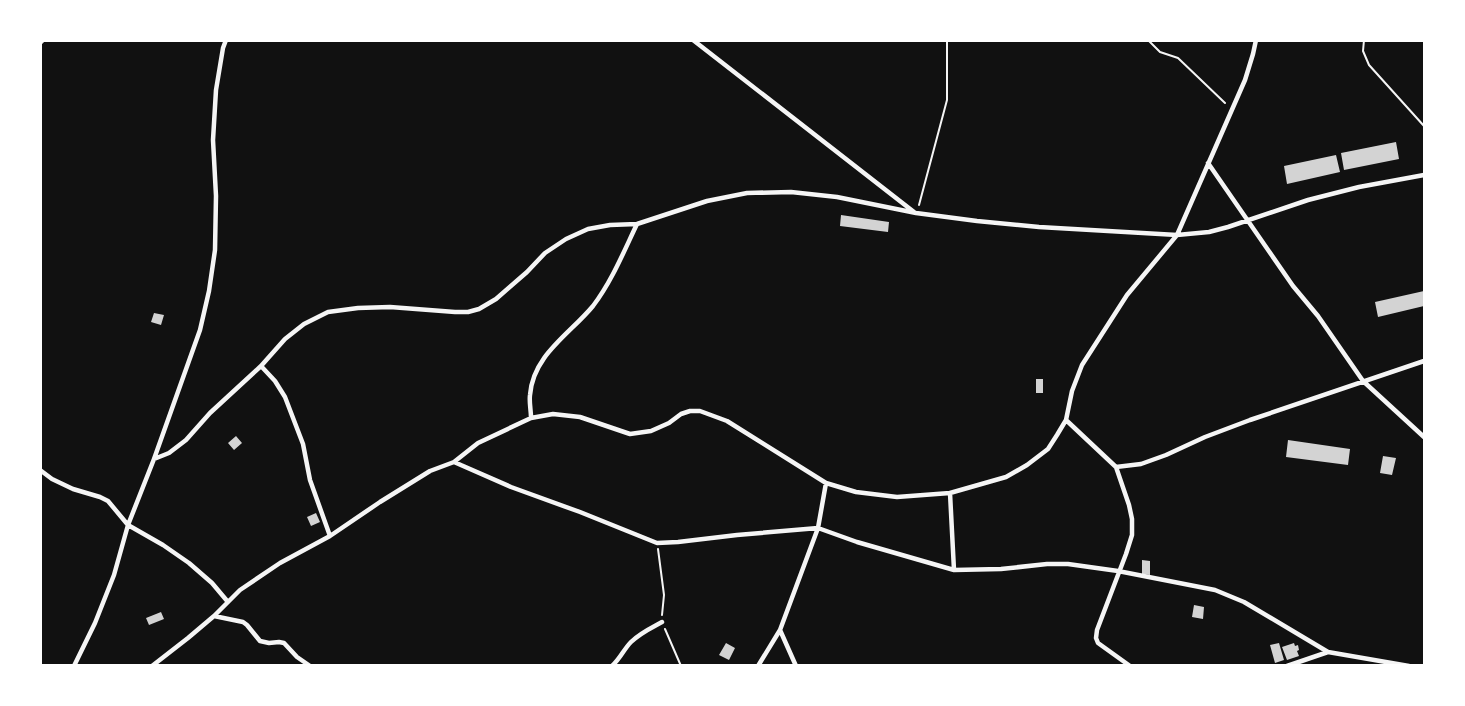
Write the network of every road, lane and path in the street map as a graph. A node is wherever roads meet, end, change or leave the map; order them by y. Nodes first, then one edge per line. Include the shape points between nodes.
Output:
1 (226, 40) edge
2 (693, 40) edge
3 (947, 40) edge
4 (1148, 40) edge
5 (1256, 40) edge
6 (1364, 40) edge
7 (1232, 109) junction
8 (1425, 126) edge
9 (1209, 163) junction
10 (1425, 175) edge
11 (916, 213) junction
12 (1249, 221) junction
13 (637, 224) junction
14 (1177, 235) junction
15 (1425, 361) edge
16 (261, 366) junction
17 (1363, 381) junction
18 (531, 418) junction
19 (1066, 420) junction
20 (1425, 437) edge
21 (154, 459) junction
22 (454, 462) junction
23 (1116, 467) junction
24 (40, 470) edge
25 (826, 483) junction
26 (950, 494) junction
27 (128, 525) junction
28 (818, 528) junction
29 (330, 536) junction
30 (657, 543) junction
31 (954, 570) junction
32 (1118, 571) junction
33 (228, 602) junction
34 (214, 616) junction
35 (662, 622) junction
36 (780, 630) junction
37 (1328, 651) junction
38 (75, 666) edge
39 (152, 666) edge
40 (310, 666) edge
41 (612, 666) edge
42 (681, 666) edge
43 (758, 666) edge
44 (796, 666) edge
45 (1130, 666) edge
46 (1287, 666) edge
47 (1409, 666) edge

1 - 21 street via 213,140 215,250 209,291 200,330
2 - 11 street
3 - 11 path via 947,100
4 - 7 path via 1160,52 1178,58
5 - 7 street
6 - 8 path via 1363,51 1369,65
7 - 9 street
9 - 12 street
9 - 14 street
10 - 12 street via 1308,200
11 - 13 street via 791,192 747,193 707,201
11 - 14 street via 1040,227
12 - 14 street via 1209,232
12 - 17 street
13 - 16 street via 588,229 566,239 479,309 455,312 390,307 328,312 285,339
13 - 18 street via 593,306 544,358 530,395
14 - 19 street via 1127,295 1082,365
15 - 17 street
16 - 21 street via 186,440
16 - 29 street via 285,397
17 - 20 street
17 - 23 street via 1141,464
18 - 22 street via 478,442
18 - 25 street via 553,414 580,417 630,434 651,431 681,414 700,411 727,421
19 - 23 street
19 - 26 street via 1048,449 1027,465 1006,477
21 - 27 street
22 - 29 street via 430,471
22 - 30 street
23 - 32 street via 1132,519 1132,535
24 - 27 street via 52,479 108,501
25 - 26 street via 856,492 897,497
25 - 28 street
26 - 31 street
27 - 33 street via 189,563
27 - 38 street via 114,574
28 - 30 street
28 - 31 street
28 - 36 street
29 - 33 street via 280,563
30 - 35 path via 664,595
31 - 32 street via 1068,564
32 - 37 street via 1215,590 1244,602
32 - 45 street via 1095,638
33 - 34 street
34 - 39 street
34 - 40 street via 243,622 260,641 284,643
35 - 41 street via 630,642
35 - 42 path
36 - 43 street
36 - 44 street
37 - 46 street
37 - 47 street

